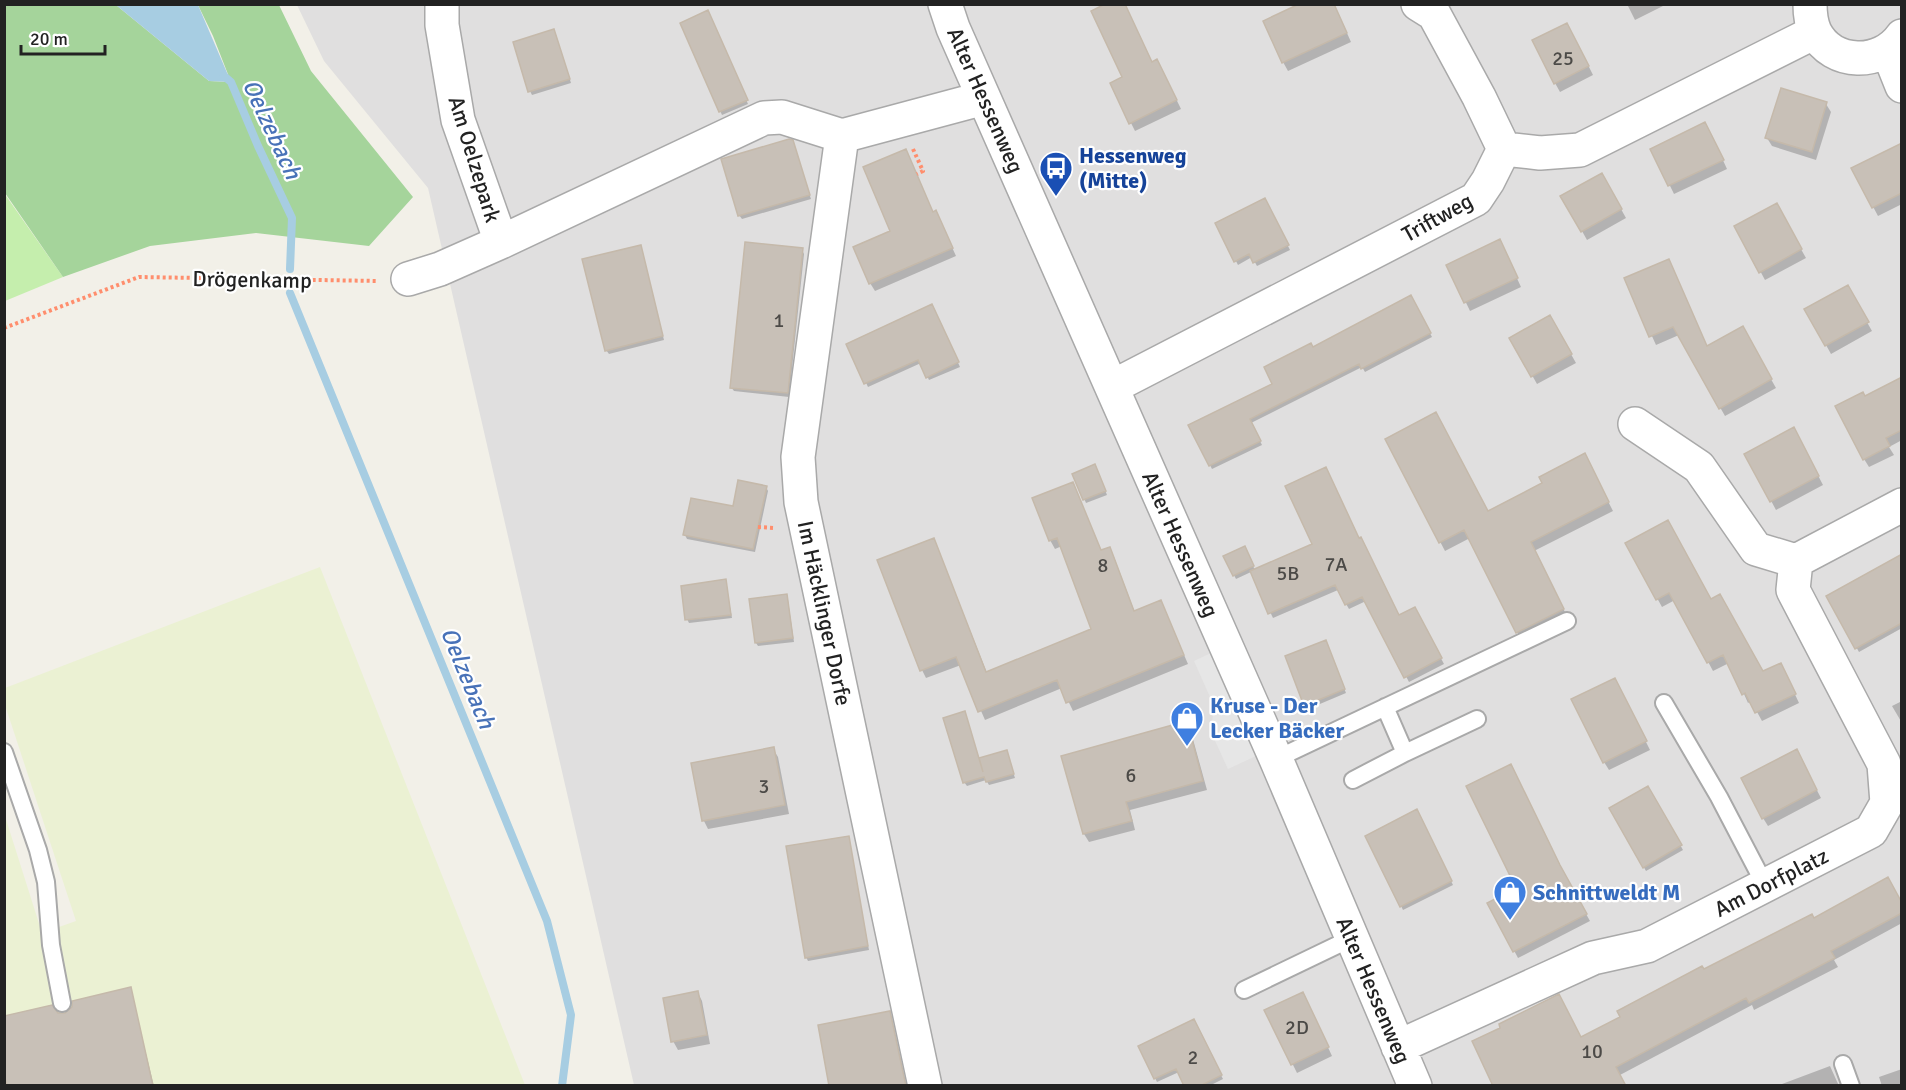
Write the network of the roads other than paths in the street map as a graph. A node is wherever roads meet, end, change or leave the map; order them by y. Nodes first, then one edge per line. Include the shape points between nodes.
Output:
1 (442, 4) edge
2 (945, 4) edge
3 (1419, 4) edge
4 (1813, 18) edge
5 (1895, 43) edge
6 (1902, 86) edge
7 (984, 98) junction
8 (842, 136) junction
9 (1504, 148) junction
10 (501, 242) junction
11 (408, 279) road end
12 (1112, 387) junction
13 (1635, 423) dead end
14 (1902, 505) edge
15 (1796, 561) junction
16 (1567, 621) dead end
17 (1664, 703) dead end
18 (1385, 707) junction
19 (1477, 719) dead end
20 (4, 752) edge
21 (1405, 753) junction
22 (1276, 759) junction
23 (1353, 780) dead end
24 (1765, 885) junction
25 (1352, 938) junction
26 (1244, 990) dead end
27 (62, 1003) dead end
28 (1398, 1047) junction
29 (1843, 1064) dead end
30 (925, 1086) edge
31 (1415, 1086) edge
32 (1851, 1086) edge

1 - 10 street, Am Oelzepark via 458,120
2 - 7 street, Alter Hessenweg
3 - 9 street via 1434,14
4 - 5 street via 1823,43 1847,57 1875,57
4 - 9 street via 1713,82 1580,150 1540,153
5 - 6 street
7 - 8 street
7 - 12 street, Alter Hessenweg
8 - 10 street via 782,117 764,118
8 - 30 street, Im Häcklinger Dorfe via 798,457 801,502
9 - 12 street, Triftweg via 1476,200
10 - 11 street
12 - 22 street, Alter Hessenweg
13 - 15 street via 1699,467 1756,549
14 - 15 street
15 - 24 street, Am Dorfplatz via 1793,590 1884,764 1887,803 1871,831
16 - 18 lane
17 - 24 lane
18 - 21 lane
18 - 22 lane
19 - 21 lane
20 - 27 lane via 46,882 51,945
21 - 23 lane
22 - 25 street, Alter Hessenweg
24 - 28 street, Am Dorfplatz via 1647,946 1593,958
25 - 26 lane
25 - 28 street, Alter Hessenweg
28 - 31 street, Alter Hessenweg
29 - 32 lane

